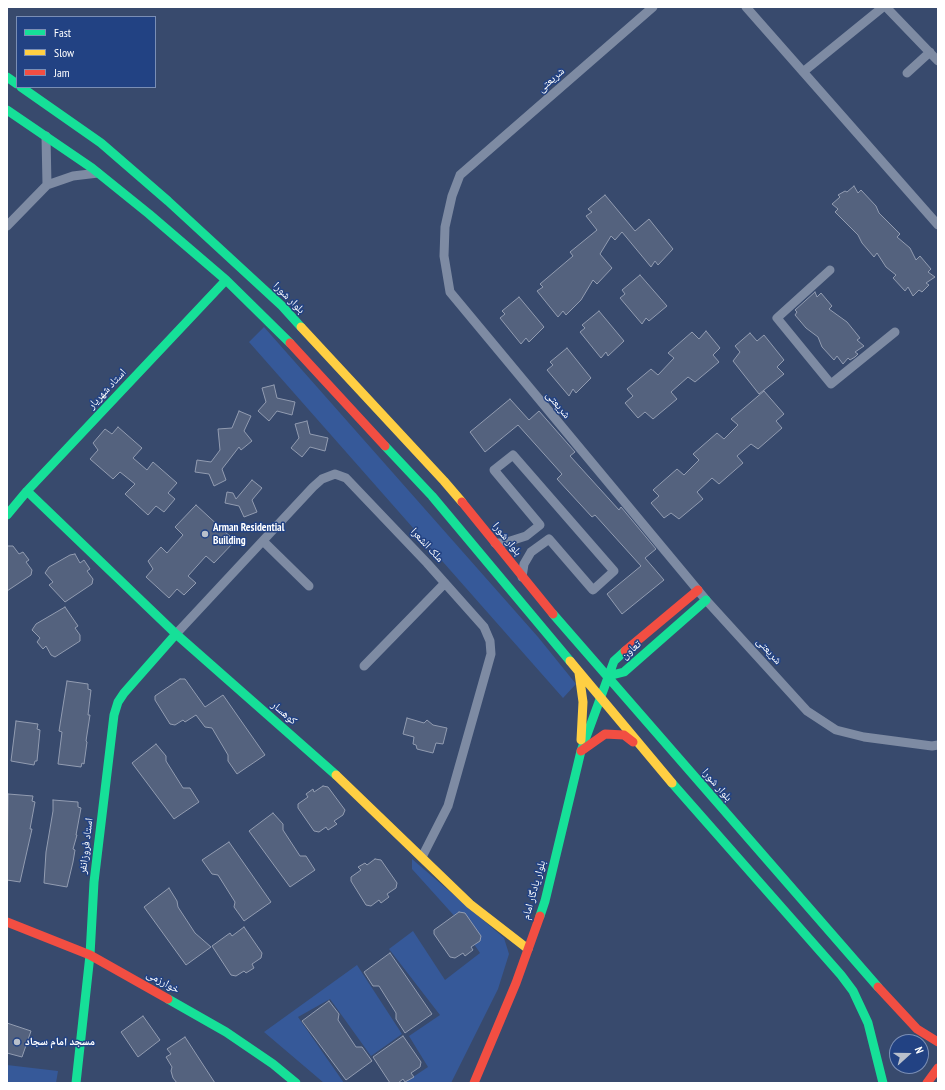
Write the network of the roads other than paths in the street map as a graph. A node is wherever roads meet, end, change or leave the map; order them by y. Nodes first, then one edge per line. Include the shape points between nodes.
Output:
1 (653, 7) edge
2 (746, 7) edge
3 (883, 7) edge
4 (886, 7) edge
5 (930, 52) junction
6 (938, 61) edge
7 (803, 72) junction
8 (907, 73) dead end
9 (7, 77) edge
10 (16, 83) edge
11 (22, 88) edge
12 (7, 110) edge
13 (46, 136) junction
14 (98, 173) junction
15 (47, 185) junction
16 (938, 225) edge
17 (7, 226) edge
18 (830, 270) dead end
19 (226, 280) junction
20 (895, 332) dead end
21 (27, 491) junction
22 (7, 515) edge
23 (540, 525) junction
24 (549, 539) junction
25 (263, 541) junction
26 (495, 543) junction
27 (522, 577) junction
28 (445, 583) junction
29 (310, 586) dead end
30 (698, 590) junction
31 (706, 600) junction
32 (176, 634) junction
33 (364, 666) dead end
34 (579, 673) junction
35 (608, 676) junction
36 (600, 697) junction
37 (938, 745) edge
38 (642, 748) junction
39 (581, 751) junction
40 (422, 857) junction
41 (7, 922) edge
42 (528, 949) junction
43 (90, 955) junction
44 (938, 1042) edge
45 (938, 1068) edge
46 (293, 1082) edge
47 (76, 1083) edge
48 (474, 1083) edge
49 (883, 1083) edge
50 (927, 1083) edge

1 - 30 street, شریعتی via 460,175 444,228 444,256 450,292
2 - 7 street
3 - 7 street
4 - 5 street
5 - 6 street
5 - 8 street
7 - 16 street
9 - 10 main road
11 - 26 main road, بلوار شورا via 101,143 174,206 282,306 444,481
12 - 13 main road
13 - 14 main road
13 - 15 street
14 - 15 street via 73,176
14 - 19 main road
15 - 17 street
18 - 20 street via 776,318 831,384
19 - 21 main road, استاد شهریار
19 - 34 main road via 285,337 432,496
21 - 22 main road, استاد شهریار
21 - 32 main road, کوهسار
23 - 24 street
23 - 24 street via 494,470 513,455 614,571 593,590
23 - 26 street via 526,536
24 - 27 street via 531,552 524,564
25 - 28 street, ملک الشعرا via 313,487 322,479 335,474 346,478
25 - 29 street
25 - 32 street, ملک الشعرا
26 - 27 main road, بلوار شورا
27 - 35 main road, بلوار شورا
28 - 33 street
28 - 40 street, ملک الشعرا via 484,627 490,641 491,654 448,806
30 - 31 street, شریعتی
30 - 35 main road, تعاون via 614,661
31 - 35 main road, تعاون via 624,672
31 - 37 street, شریعتی via 807,711 836,730 864,737
32 - 40 main road, کوهسار via 357,794
32 - 43 main road, استاد فروزانفر via 124,693 114,715 94,882
34 - 36 main road
34 - 39 main road via 582,702
35 - 36 main road, بلوار یادگار امام
35 - 44 main road, بلوار شورا via 903,1016 917,1029
36 - 38 main road
36 - 39 main road, بلوار یادگار امام
38 - 39 main road via 624,735 612,733 605,734
38 - 49 main road via 847,983 868,1023
39 - 42 main road, بلوار یادگار امام via 545,901
40 - 42 main road, کوهسار via 470,904
41 - 43 main road, خوارزمی
42 - 48 main road, بلوار یادگار امام
43 - 46 main road, خوارزمی via 226,1032
43 - 47 main road, استاد فروزانفر
45 - 50 main road

